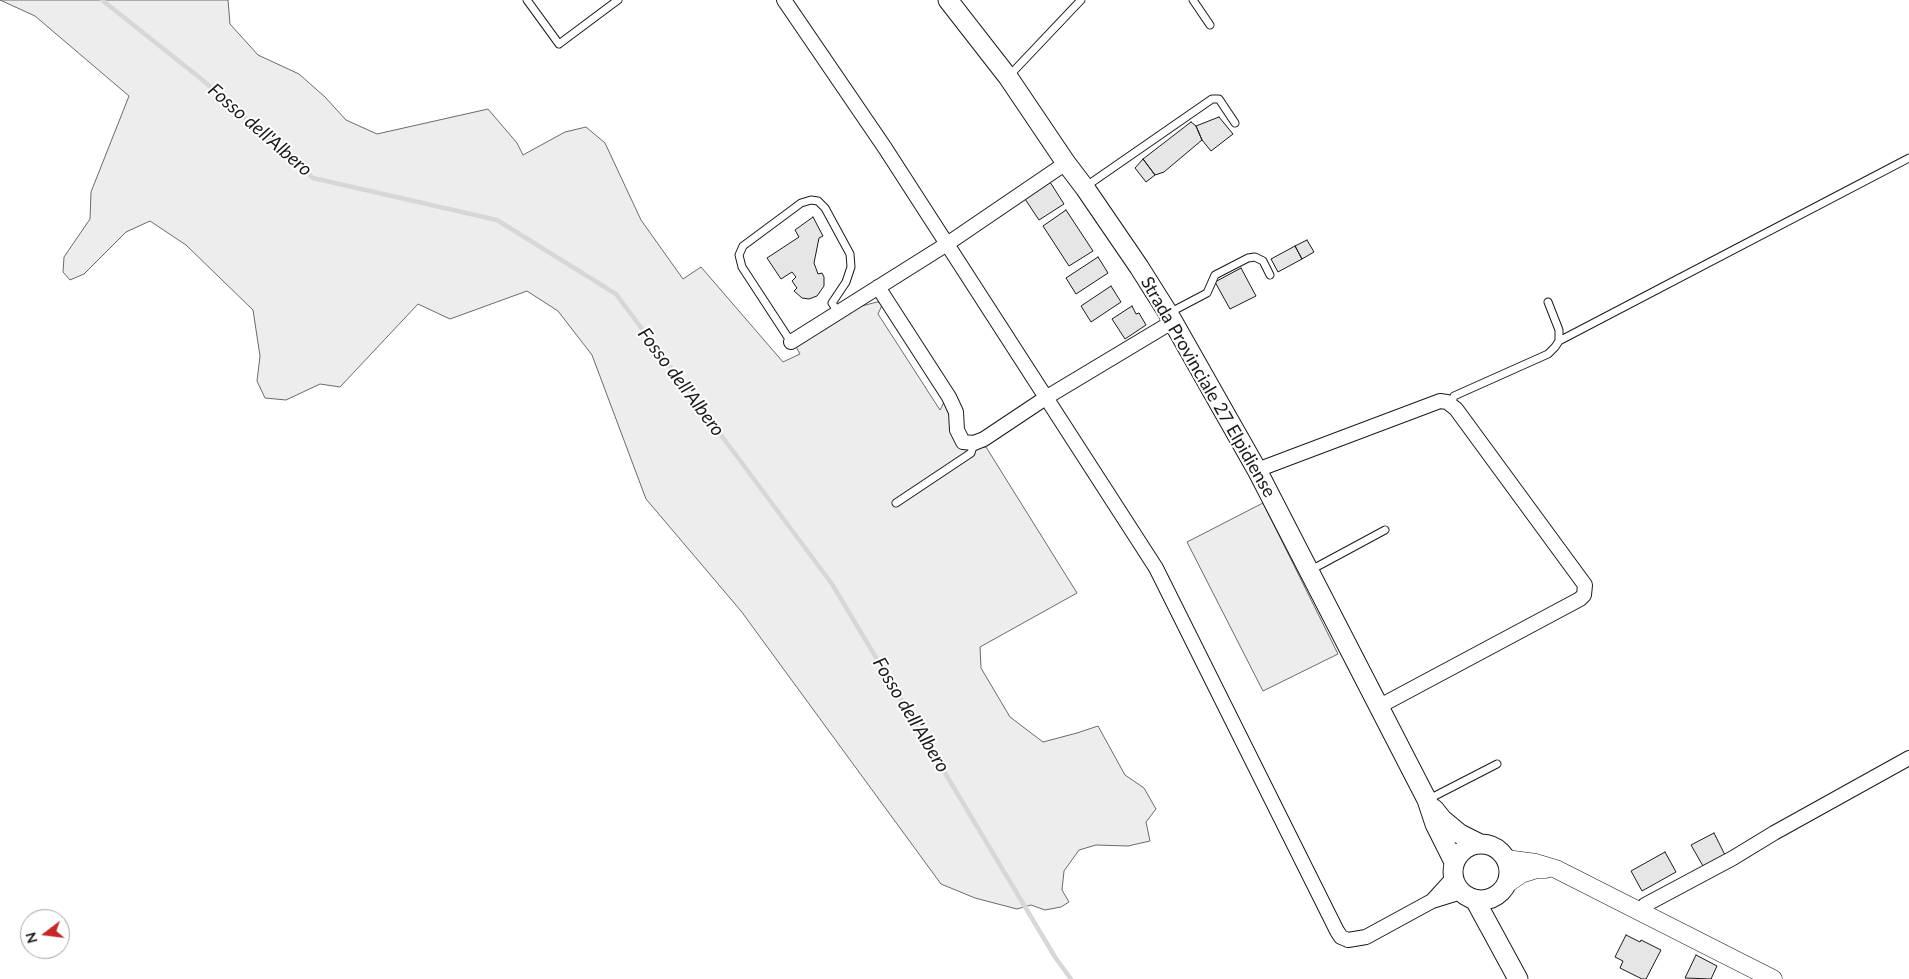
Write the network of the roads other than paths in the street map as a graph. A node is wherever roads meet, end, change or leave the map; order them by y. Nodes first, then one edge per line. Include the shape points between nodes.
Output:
1 (527, 0) edge
2 (618, 0) edge
3 (784, 0) edge
4 (1081, 0) edge
5 (1192, 0) edge
6 (951, 1) edge
7 (1210, 25) dead end
8 (1008, 77) junction
9 (1235, 123) dead end
10 (1909, 158) edge
11 (1066, 163) junction
12 (1085, 188) junction
13 (947, 244) junction
14 (1270, 275) dead end
15 (878, 287) junction
16 (1548, 302) dead end
17 (838, 312) junction
18 (1170, 317) junction
19 (1559, 341) junction
20 (791, 342) joint
21 (1047, 397) junction
22 (1451, 404) junction
23 (974, 443) junction
24 (1257, 470) junction
25 (896, 503) dead end
26 (1385, 530) dead end
27 (1309, 572) junction
28 (1378, 707) junction
29 (1909, 758) edge
30 (1497, 764) dead end
31 (1427, 800) junction
32 (1480, 844) junction
33 (1506, 859) junction
34 (1556, 869) junction
35 (1461, 883) junction
36 (1503, 889) junction
37 (1640, 912) junction
38 (1491, 929) junction
39 (1518, 979) edge
40 (1773, 979) edge

1 - 2 lane via 559,44
3 - 13 street via 886,148
4 - 8 lane
5 - 7 lane
6 - 8 main road, Strada Provinciale 27 Elpidiense
8 - 11 main road, Strada Provinciale 27 Elpidiense
9 - 12 lane via 1219,99 1212,99
10 - 19 lane
11 - 12 main road, Strada Provinciale 27 Elpidiense
11 - 13 street
12 - 18 main road, Strada Provinciale 27 Elpidiense
13 - 15 street
13 - 21 street
14 - 18 lane via 1263,260 1248,258 1214,275 1207,293
15 - 17 street
15 - 23 street via 949,397 963,442
16 - 19 lane via 1559,330
17 - 20 street
17 - 20 lane via 832,304 846,282 851,267 850,254 825,208 818,201 811,200 801,203 743,246 739,255 742,267
18 - 21 street
18 - 24 main road, Strada Provinciale 27 Elpidiense
19 - 22 lane via 1548,354 1454,396
21 - 23 street
21 - 35 street via 1156,568 1341,937 1348,940 1366,937
22 - 24 street via 1440,401
22 - 28 street via 1585,586 1584,595
23 - 25 lane via 971,454
24 - 27 main road, Strada Provinciale 27 Elpidiense
26 - 27 lane
27 - 28 main road, Strada Provinciale 27 Elpidiense
28 - 31 main road, Strada Provinciale 27 Elpidiense
29 - 37 street via 1645,906
30 - 31 lane
31 - 32 main road, Strada Provinciale 27 Elpidiense via 1460,834
31 - 35 main road, Strada Provinciale 27 Elpidiense
32 - 33 main road, Strada Provinciale 27 Elpidiense via 1495,847
32 - 35 main road via 1464,849
33 - 34 street
33 - 36 main road via 1510,875
34 - 36 street via 1537,869 1520,874
34 - 37 street
35 - 36 main road via 1483,901
35 - 38 main road, Strada Provinciale 27 Elpidiense
36 - 38 main road via 1492,911
37 - 40 street
38 - 39 main road, Strada Provinciale 27 Elpidiense

